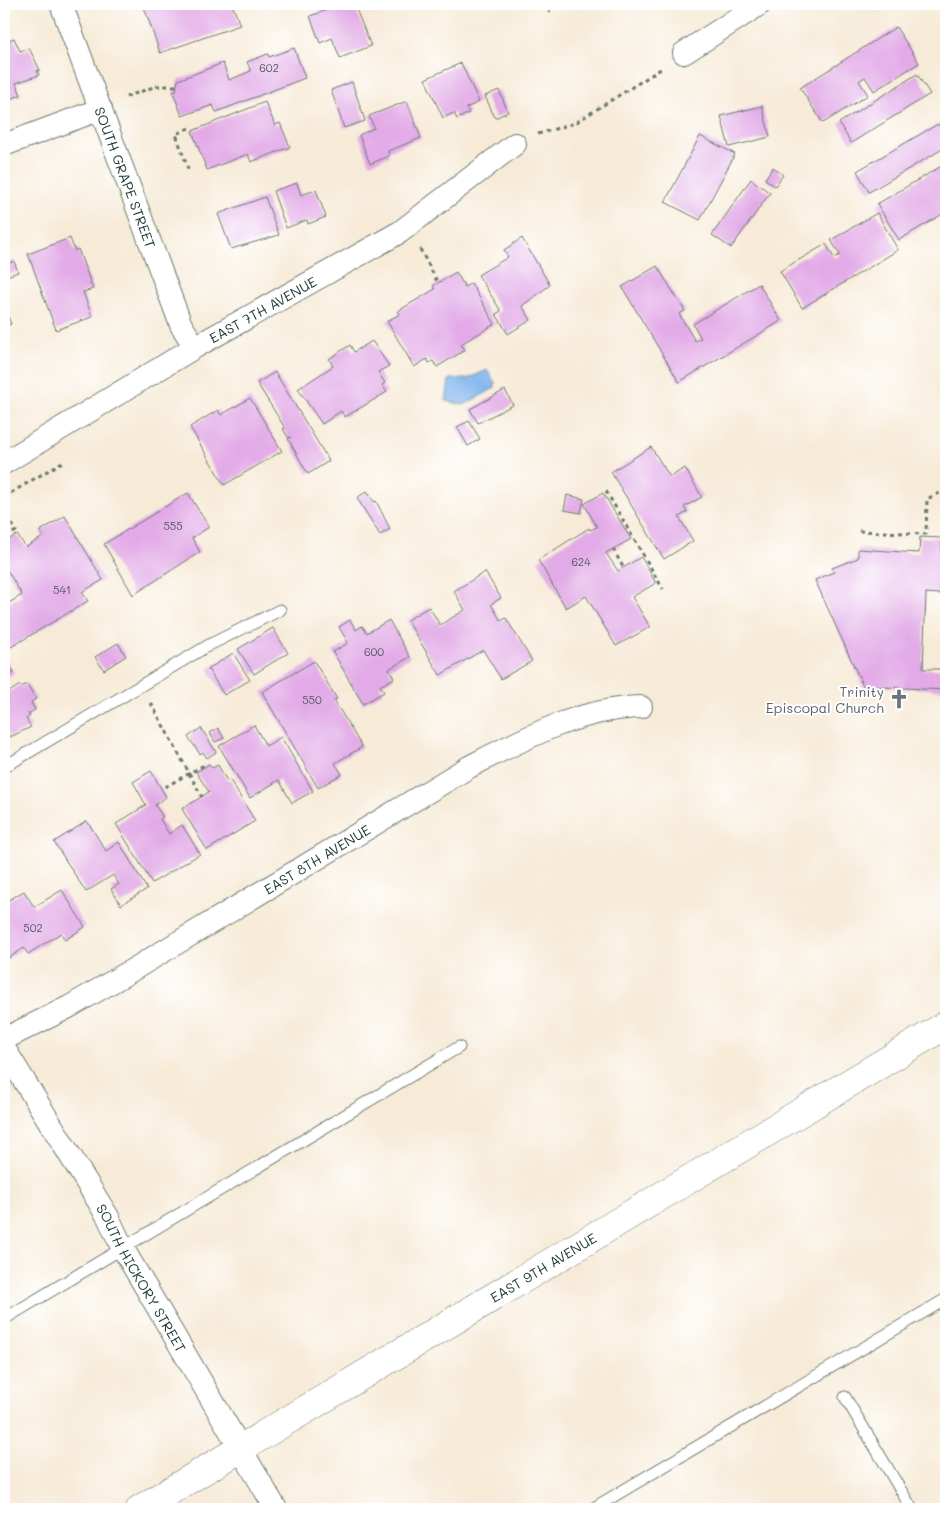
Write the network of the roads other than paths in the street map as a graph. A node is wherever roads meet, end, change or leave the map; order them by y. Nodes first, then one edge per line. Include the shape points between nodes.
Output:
1 (61, 4) edge
2 (760, 4) edge
3 (684, 53) road end
4 (101, 109) junction
5 (515, 144) road end
6 (4, 145) edge
7 (195, 347) junction
8 (4, 463) edge
9 (280, 610) dead end
10 (641, 708) dead end
11 (4, 767) edge
12 (946, 1025) edge
13 (4, 1040) edge
14 (459, 1047) dead end
15 (4, 1048) edge
16 (122, 1247) junction
17 (946, 1298) edge
18 (4, 1319) edge
19 (845, 1397) dead end
20 (239, 1448) junction
21 (140, 1509) edge
22 (276, 1509) edge
23 (592, 1509) edge
24 (912, 1509) edge

1 - 4 street, SOUTH GRAPE STREET
2 - 3 street
4 - 6 street
4 - 7 street, SOUTH GRAPE STREET via 181,325
5 - 7 street, EAST 7TH AVENUE via 408,227
7 - 8 street, EAST 7TH AVENUE
9 - 11 lane via 209,645
10 - 13 street, EAST 8TH AVENUE via 614,708 582,715 469,767 130,972
12 - 20 street, EAST 9TH AVENUE
14 - 16 lane
15 - 16 street, SOUTH HICKORY STREET via 108,1217
16 - 18 lane
16 - 20 street, SOUTH HICKORY STREET
17 - 23 lane
19 - 24 lane
20 - 21 street, EAST 9TH AVENUE
20 - 22 street, SOUTH HICKORY STREET

